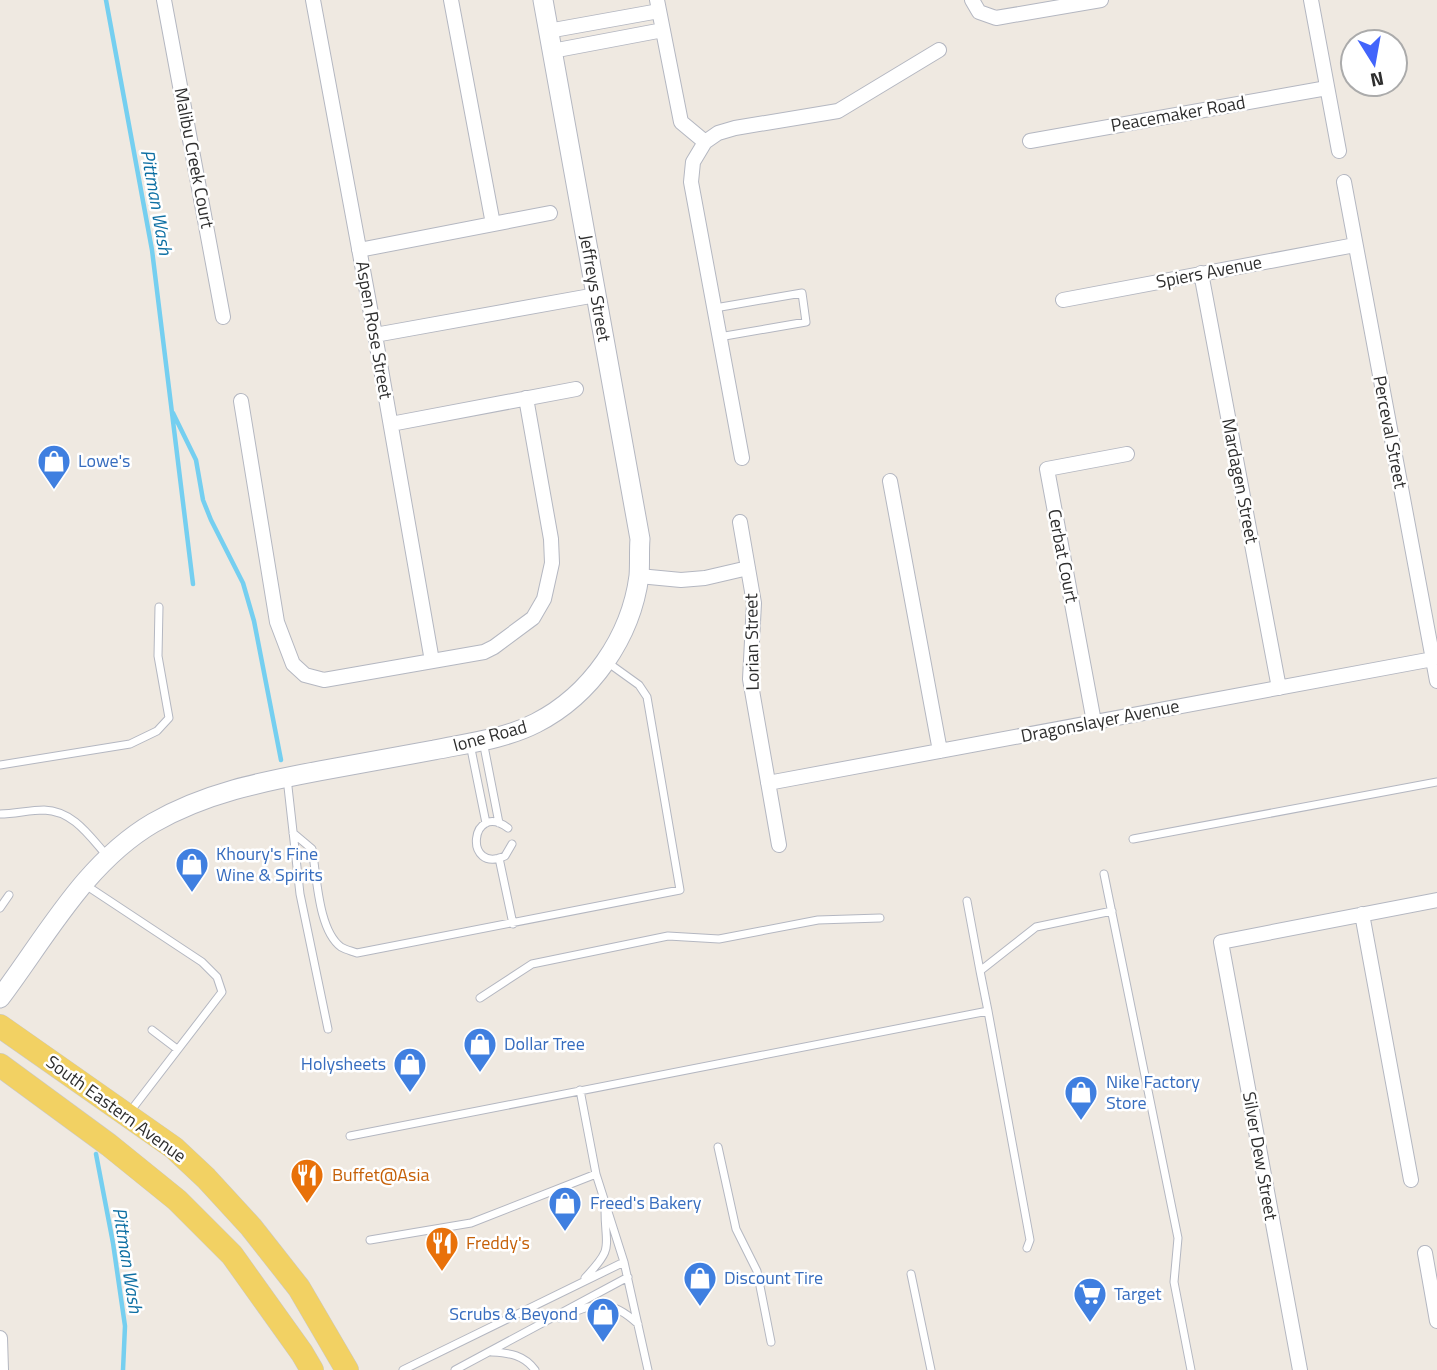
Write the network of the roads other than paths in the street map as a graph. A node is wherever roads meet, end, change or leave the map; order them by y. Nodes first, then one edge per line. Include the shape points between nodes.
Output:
1 (164, 0) edge
2 (313, 0) edge
3 (451, 0) edge
4 (542, 0) edge
5 (972, 0) edge
6 (1101, 0) edge
7 (1311, 0) edge
8 (1058, 4) edge
9 (658, 5) edge
10 (616, 19) junction
11 (663, 30) junction
12 (619, 38) junction
13 (550, 41) junction
14 (940, 50) dead end
15 (1327, 88) junction
16 (1030, 141) dead end
17 (705, 142) junction
18 (1339, 151) dead end
19 (1344, 183) dead end
20 (550, 213) dead end
21 (493, 224) junction
22 (1355, 244) junction
23 (359, 250) junction
24 (1201, 273) junction
25 (596, 295) junction
26 (1063, 300) dead end
27 (714, 309) junction
28 (223, 317) dead end
29 (375, 335) junction
30 (719, 337) junction
31 (576, 389) dead end
32 (526, 398) junction
33 (241, 401) dead end
34 (391, 424) junction
35 (1127, 454) dead end
36 (742, 458) dead end
37 (890, 481) dead end
38 (740, 522) dead end
39 (748, 568) junction
40 (639, 576) junction
41 (159, 607) dead end
42 (1433, 659) junction
43 (607, 661) junction
44 (432, 662) junction
45 (1437, 681) edge
46 (1279, 688) junction
47 (1094, 722) junction
48 (476, 742) junction
49 (940, 751) junction
50 (0, 765) edge
51 (287, 778) junction
52 (1437, 782) edge
53 (768, 783) junction
54 (0, 814) edge
55 (499, 822) junction
56 (486, 823) junction
57 (508, 828) dead end
58 (293, 833) junction
59 (1133, 839) dead end
60 (512, 844) dead end
61 (779, 845) dead end
62 (108, 858) junction
63 (499, 858) junction
64 (1104, 874) dead end
65 (84, 883) junction
66 (9, 895) dead end
67 (1437, 900) edge
68 (967, 901) dead end
69 (0, 908) edge
70 (1112, 911) junction
71 (1362, 914) junction
72 (880, 918) dead end
73 (513, 924) junction
74 (980, 971) junction
75 (0, 998) edge
76 (480, 998) dead end
77 (988, 1011) junction
78 (0, 1026) edge
79 (328, 1029) dead end
80 (152, 1030) dead end
81 (177, 1049) junction
82 (0, 1065) edge
83 (580, 1090) junction
84 (128, 1115) junction
85 (350, 1136) dead end
86 (718, 1147) dead end
87 (596, 1174) junction
88 (1411, 1180) dead end
89 (605, 1203) junction
90 (370, 1240) dead end
91 (1027, 1248) dead end
92 (1424, 1254) dead end
93 (232, 1255) junction
94 (624, 1262) junction
95 (911, 1275) dead end
96 (628, 1277) junction
97 (581, 1283) junction
98 (1437, 1321) edge
99 (639, 1325) junction
100 (528, 1332) junction
101 (0, 1338) edge
102 (771, 1342) dead end
103 (491, 1352) junction
104 (645, 1369) edge
105 (1, 1370) edge
106 (312, 1370) edge
107 (326, 1370) edge
108 (347, 1370) edge
109 (403, 1370) edge
110 (455, 1370) edge
111 (535, 1370) edge
112 (931, 1370) edge
113 (1191, 1370) edge
114 (1300, 1370) edge

1 - 28 street, Malibu Creek Court
2 - 23 street, Aspen Rose Street
3 - 21 street
4 - 13 street, Jeffreys Street
5 - 8 street via 979,12 996,18
6 - 8 street
7 - 15 street
9 - 10 street
9 - 11 street
10 - 12 lane
10 - 13 street
11 - 12 street
11 - 17 street via 681,122
12 - 13 street
13 - 25 street, Jeffreys Street
14 - 17 street via 838,111 735,128
15 - 16 street, Peacemaker Road
15 - 18 street
17 - 27 street via 693,162 691,183
19 - 22 street, Perceval Street
20 - 21 street
21 - 23 street
22 - 24 street, Spiers Avenue
22 - 42 street, Perceval Street
23 - 29 street, Aspen Rose Street
24 - 26 street, Spiers Avenue
24 - 46 street, Mardagen Street
25 - 29 street
25 - 40 street, Jeffreys Street via 639,539
27 - 30 street
27 - 30 lane via 802,293 806,321
29 - 34 street, Aspen Rose Street
30 - 36 street
31 - 32 street
32 - 34 street
32 - 44 street via 551,539 552,563 544,599 533,618 484,652
33 - 44 street via 277,622 293,664 305,675 324,680
34 - 44 street, Aspen Rose Street
35 - 47 street, Cerbat Court via 1047,469
37 - 49 street
38 - 39 street, Lorian Street
39 - 40 street via 681,580
39 - 53 street, Lorian Street via 754,603 750,679
40 - 43 street, Ione Road via 630,614
41 - 50 lane via 158,656 169,718 157,732 130,744
42 - 45 street, Perceval Street
42 - 46 street, Dragonslayer Avenue
43 - 48 street, Ione Road via 583,690 535,724
43 - 73 lane via 639,685 646,697 680,890
46 - 47 street, Dragonslayer Avenue
47 - 49 street, Dragonslayer Avenue
48 - 51 street, Ione Road
48 - 55 lane
48 - 56 lane
49 - 53 street, Dragonslayer Avenue
51 - 58 lane
51 - 62 street, Ione Road via 205,798 153,823
52 - 59 lane
53 - 61 street, Lorian Street
54 - 62 lane via 44,810 64,814
55 - 56 lane
55 - 57 lane
56 - 63 lane via 477,832 475,844 481,855
58 - 73 lane via 312,849 325,923 343,949 368,952
58 - 79 lane via 300,894
60 - 63 lane
62 - 65 street, Ione Road
63 - 73 lane
64 - 70 lane
65 - 75 street, Ione Road
65 - 81 lane via 202,962 217,977 222,992
66 - 69 lane
67 - 71 street
68 - 74 lane
70 - 74 lane via 1036,927
70 - 113 lane via 1178,1238 1174,1282
71 - 88 street
71 - 114 street, Silver Dew Street via 1221,942
72 - 76 lane via 818,920 719,939 668,936 532,964
74 - 77 lane
77 - 83 lane
77 - 91 lane via 1030,1240
78 - 84 main road, South Eastern Avenue
80 - 81 lane
81 - 84 lane
82 - 93 main road, South Eastern Avenue via 141,1169
83 - 85 lane
83 - 87 lane
84 - 108 main road, South Eastern Avenue via 174,1148 251,1227 299,1289
86 - 102 lane via 736,1229 757,1271
87 - 89 lane
87 - 90 lane via 471,1223
89 - 94 lane
89 - 97 lane via 608,1245
92 - 98 street
93 - 106 main road, South Eastern Avenue
93 - 107 main road via 256,1268
94 - 96 lane
94 - 97 lane
95 - 112 lane
96 - 99 lane
96 - 100 lane
97 - 109 lane
99 - 100 lane via 619,1308 589,1305
99 - 104 lane
100 - 103 lane
101 - 105 street
103 - 110 lane
103 - 111 lane via 524,1358

